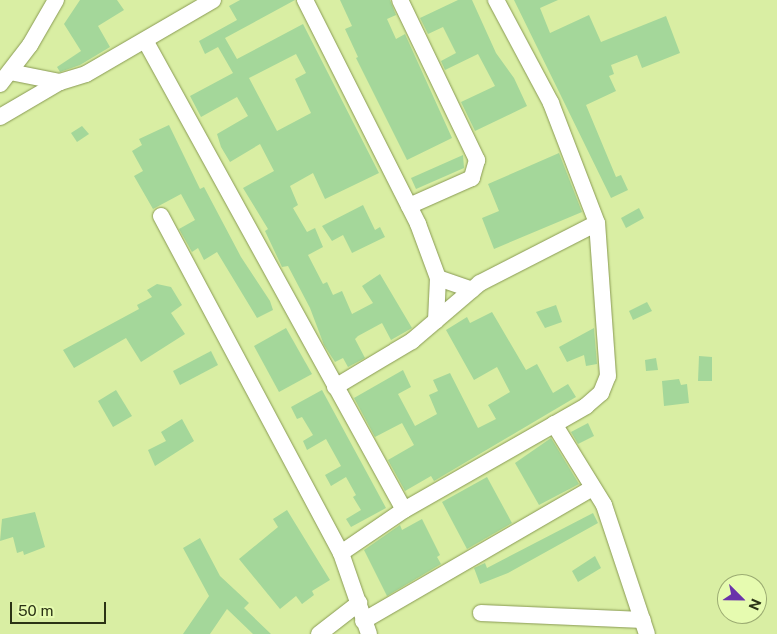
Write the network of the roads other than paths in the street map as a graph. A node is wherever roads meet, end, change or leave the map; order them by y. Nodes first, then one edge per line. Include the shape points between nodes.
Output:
1 (56, 0) edge
2 (214, 0) edge
3 (305, 0) edge
4 (400, 0) edge
5 (496, 0) edge
6 (146, 42) junction
7 (5, 78) edge
8 (60, 82) junction
9 (0, 117) edge
10 (409, 206) junction
11 (161, 216) dead end
12 (597, 223) junction
13 (438, 278) junction
14 (472, 290) junction
15 (436, 321) junction
16 (335, 388) junction
17 (554, 424) junction
18 (592, 488) junction
19 (404, 510) junction
20 (341, 554) junction
21 (359, 603) junction
22 (481, 613) dead end
23 (645, 627) edge
24 (366, 628) edge
25 (319, 634) edge

1 - 7 street
2 - 6 street
3 - 10 street
4 - 10 street via 477,160 472,178
5 - 12 street via 551,103
6 - 8 street via 108,65
6 - 16 street
7 - 8 street
8 - 9 street
10 - 13 street
11 - 20 street
12 - 14 street
12 - 17 street via 608,376 594,401
13 - 14 street
13 - 15 street
14 - 15 street
15 - 16 street via 412,341
16 - 19 street
17 - 18 street
17 - 19 street
18 - 23 street via 604,505
18 - 24 street
19 - 20 street
20 - 21 street
21 - 24 street
21 - 25 street
22 - 23 street

